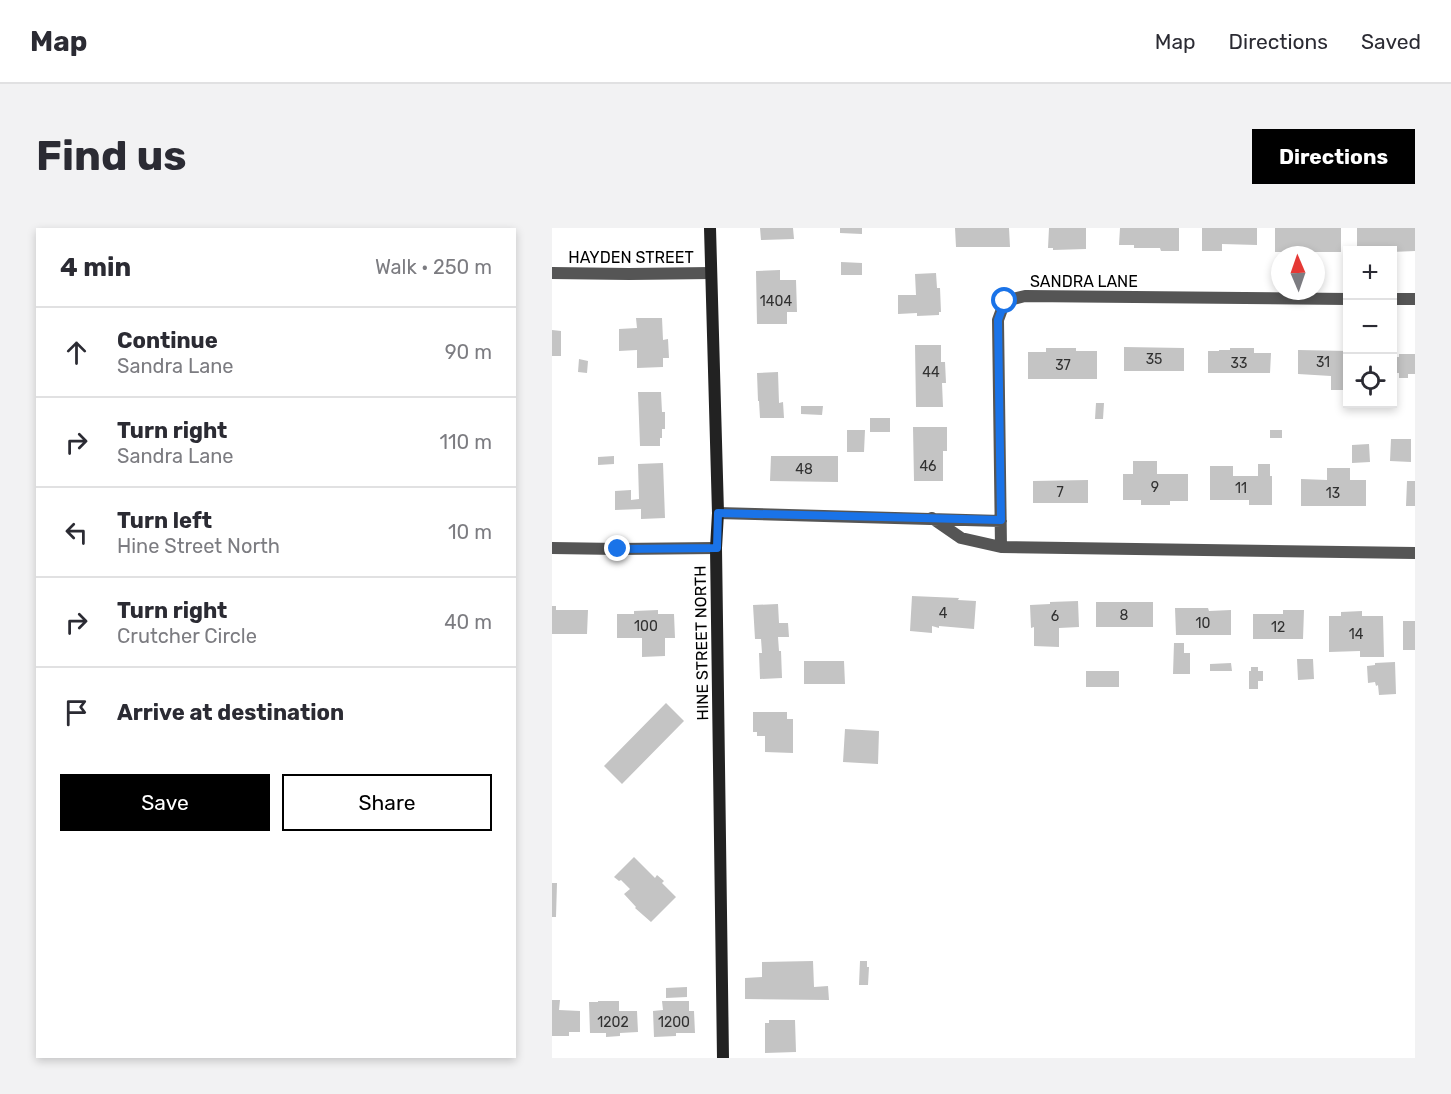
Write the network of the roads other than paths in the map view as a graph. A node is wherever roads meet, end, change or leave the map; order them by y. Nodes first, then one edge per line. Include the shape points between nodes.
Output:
1 (710, 228) edge
2 (552, 273) edge
3 (711, 273) junction
4 (1343, 299) edge
5 (1397, 299) edge
6 (1415, 299) edge
7 (718, 513) junction
8 (932, 518) junction
9 (1001, 520) junction
10 (552, 548) edge
11 (717, 548) junction
12 (1001, 548) junction
13 (1415, 553) edge
14 (723, 1058) edge

1 - 3 street, HINE STREET NORTH
2 - 3 street, HAYDEN STREET
3 - 7 street, HINE STREET NORTH
4 - 9 street, SANDRA LANE via 1025,296 1005,301 998,320
5 - 6 street
7 - 8 street
7 - 11 street, HINE STREET NORTH
8 - 9 street
8 - 12 street via 961,538
9 - 12 street, SANDRA LANE
10 - 11 street
11 - 14 street, HINE STREET NORTH
12 - 13 street

